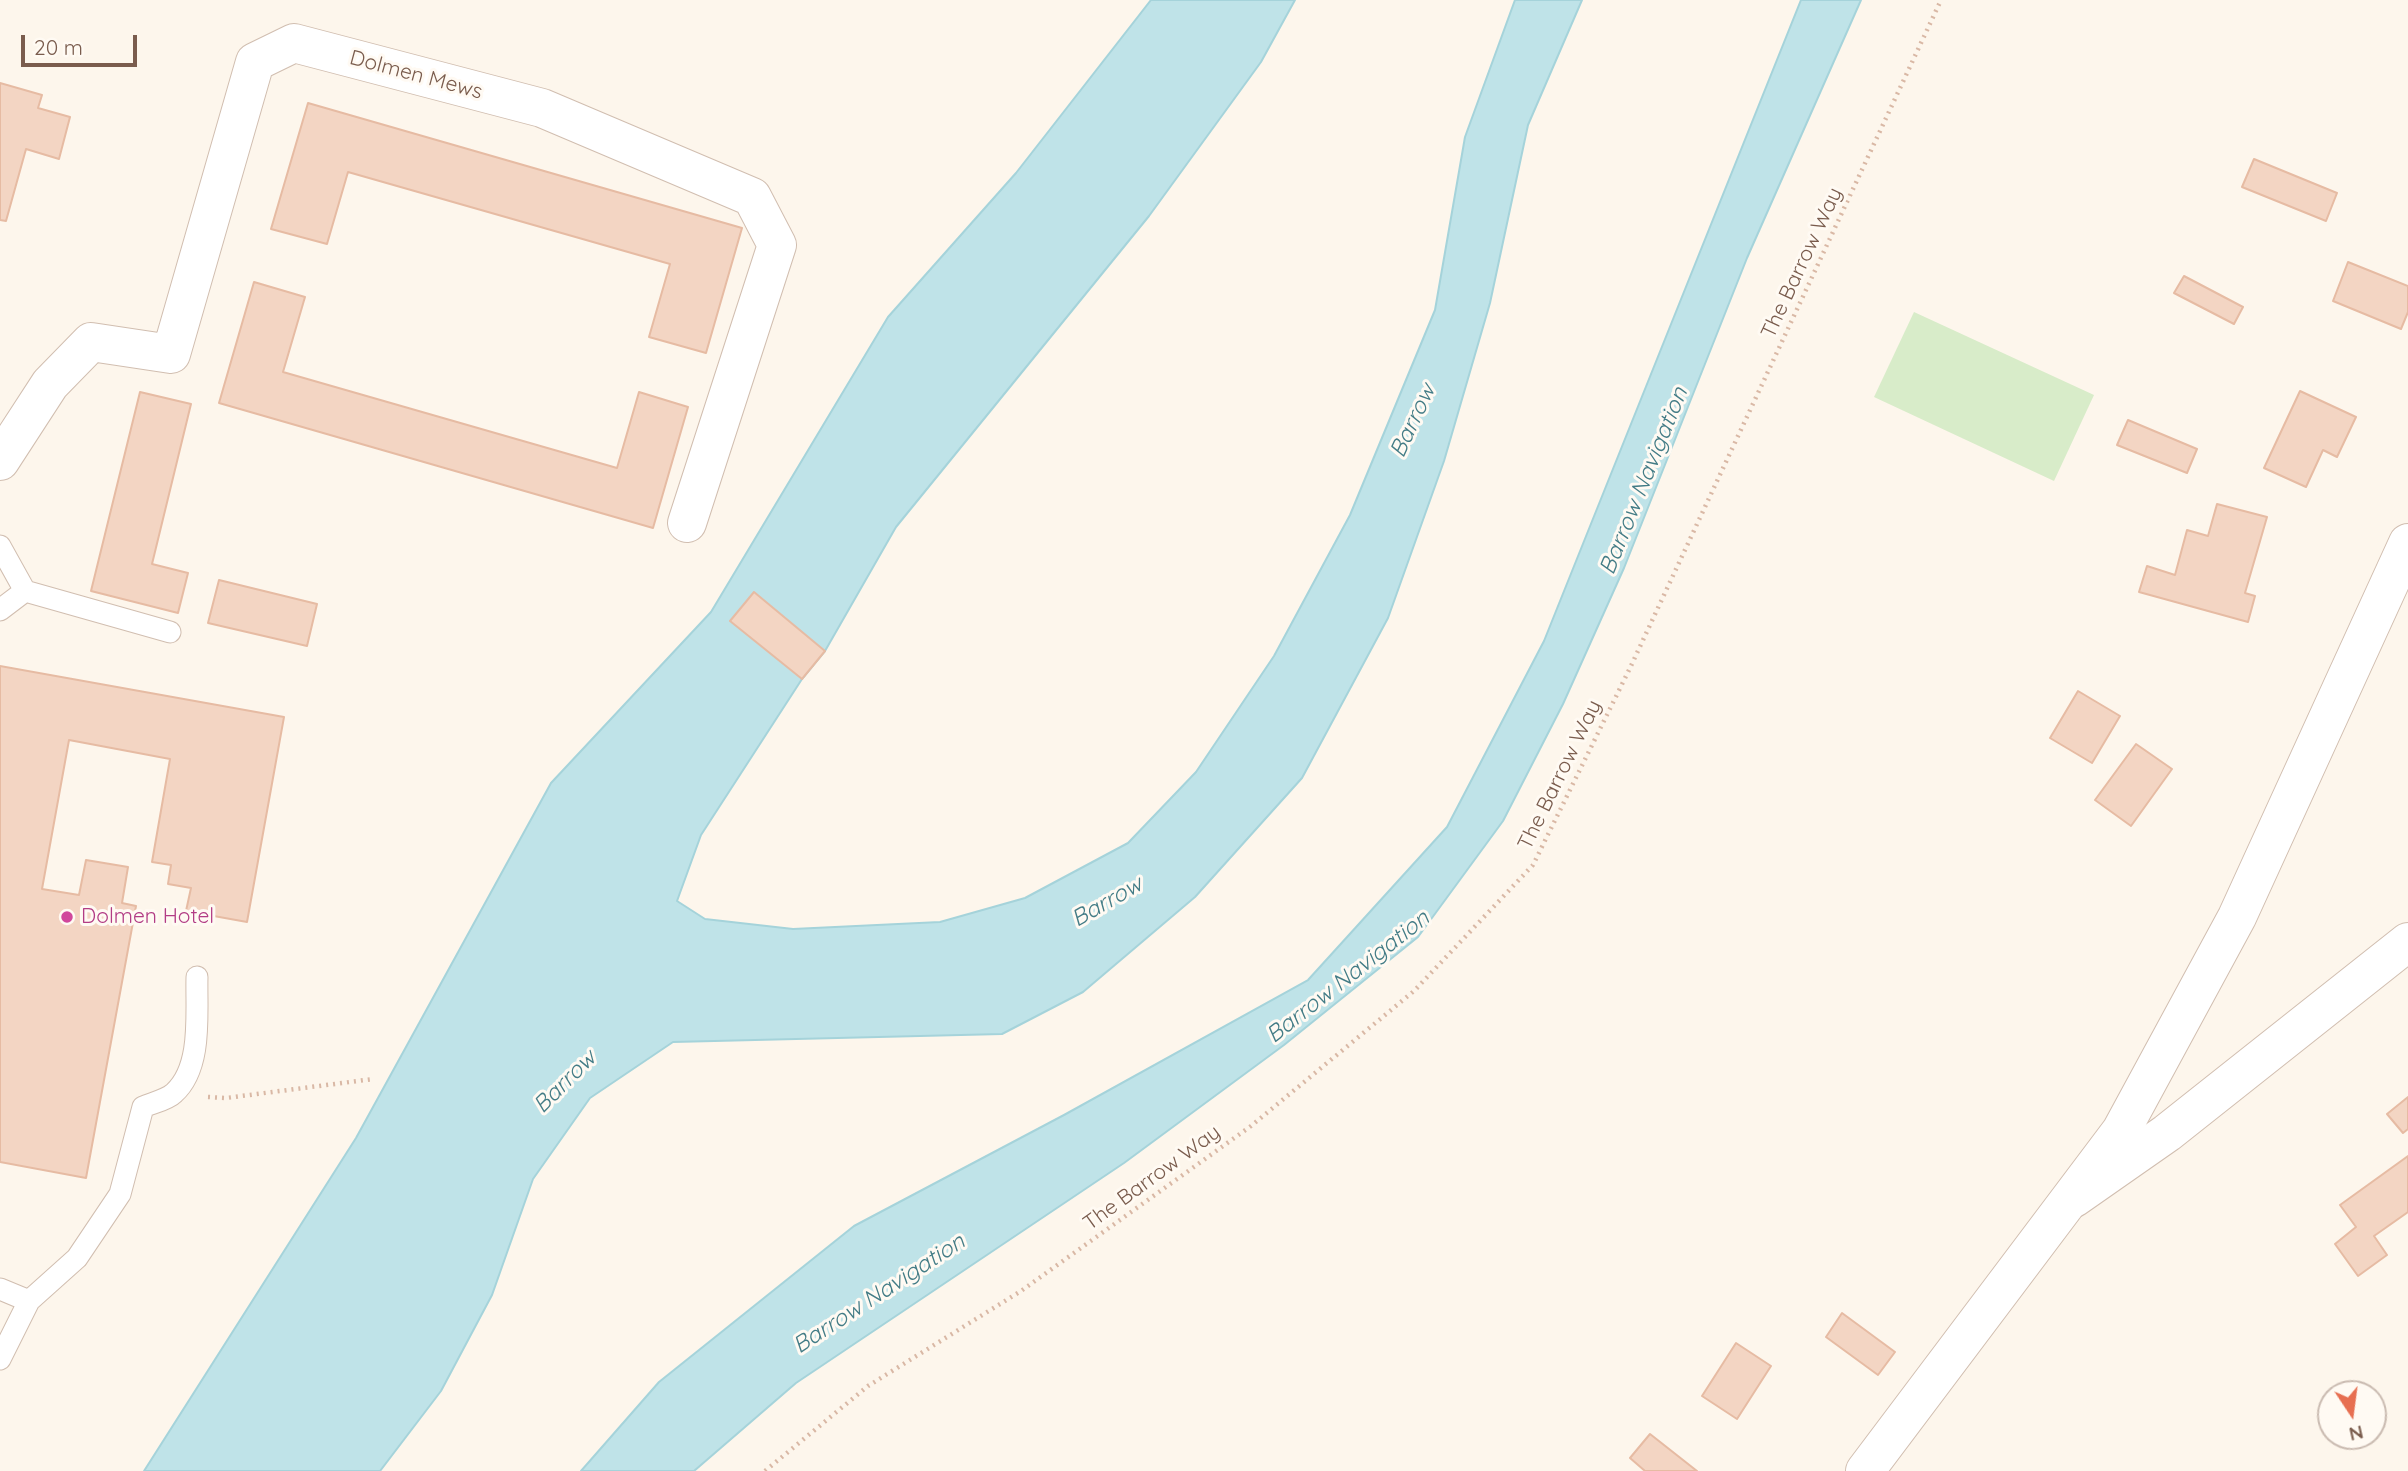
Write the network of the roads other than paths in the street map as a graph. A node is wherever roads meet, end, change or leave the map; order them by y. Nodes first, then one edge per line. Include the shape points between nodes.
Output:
1 (0, 461) edge
2 (687, 523) dead end
3 (2408, 543) edge
4 (0, 546) edge
5 (25, 591) junction
6 (0, 610) edge
7 (170, 632) dead end
8 (2408, 942) edge
9 (197, 977) dead end
10 (2070, 1201) junction
11 (0, 1289) edge
12 (29, 1301) junction
13 (0, 1359) edge
14 (1865, 1471) edge

1 - 2 street, Dolmen Mews via 50,384 91,342 171,354 255,62 294,43 542,108 752,197 777,245
3 - 10 street via 2237,917 2121,1131
4 - 5 lane
5 - 6 lane
5 - 7 lane
8 - 10 street via 2168,1133
9 - 12 lane via 188,1072 173,1094 144,1107 120,1194 77,1258
10 - 14 street
11 - 12 lane
12 - 13 lane

